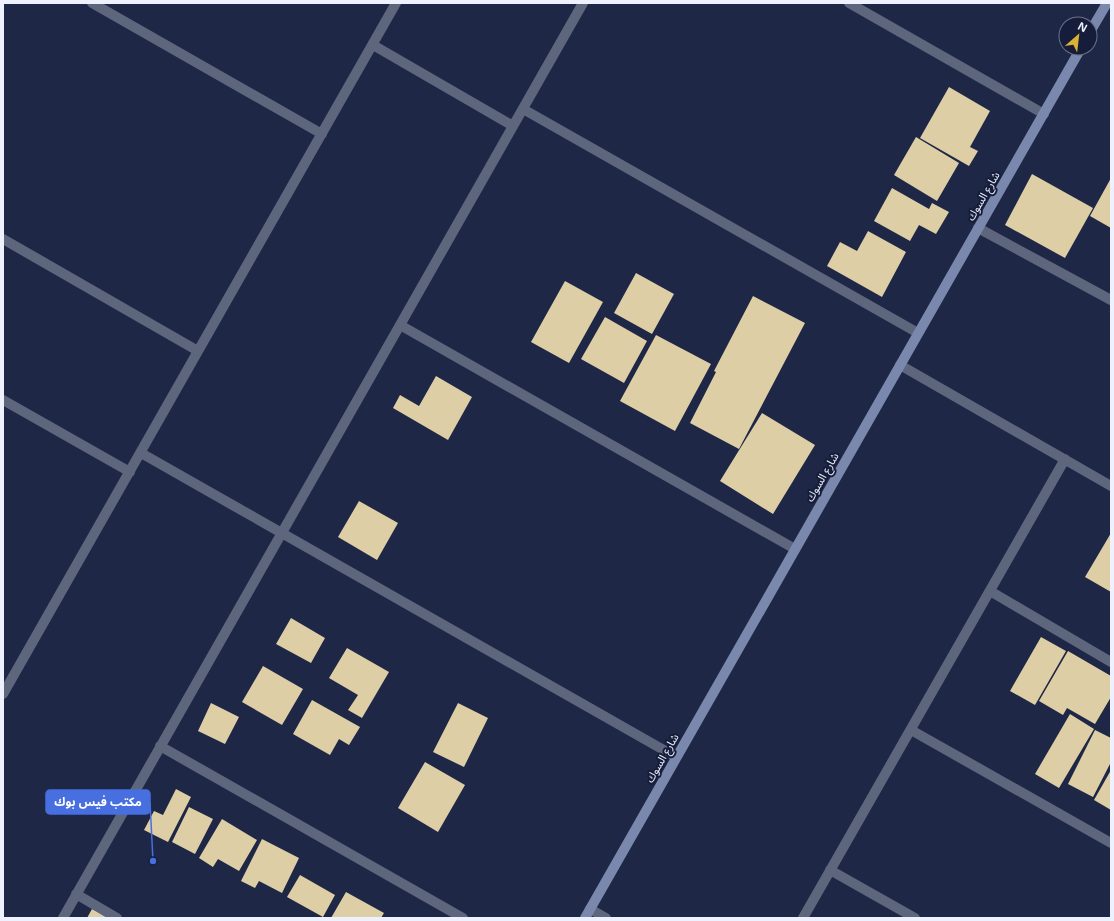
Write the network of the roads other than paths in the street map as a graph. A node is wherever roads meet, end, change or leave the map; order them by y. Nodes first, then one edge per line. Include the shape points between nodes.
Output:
1 (92, 3) edge
2 (396, 3) edge
3 (583, 3) edge
4 (849, 3) edge
5 (1107, 3) edge
6 (1098, 18) edge
7 (373, 45) junction
8 (1077, 56) edge
9 (523, 108) junction
10 (1044, 114) junction
11 (513, 126) junction
12 (322, 134) junction
13 (978, 228) junction
14 (3, 239) edge
15 (1111, 300) edge
16 (400, 325) junction
17 (918, 333) junction
18 (198, 351) junction
19 (900, 365) junction
20 (3, 400) edge
21 (141, 453) junction
22 (1065, 459) junction
23 (130, 472) junction
24 (1111, 486) edge
25 (281, 534) junction
26 (795, 549) junction
27 (990, 591) junction
28 (1111, 662) edge
29 (3, 694) edge
30 (911, 730) junction
31 (160, 746) junction
32 (676, 757) junction
33 (1111, 843) edge
34 (830, 870) junction
35 (76, 894) junction
36 (590, 909) junction
37 (63, 918) edge
38 (117, 918) edge
39 (463, 918) edge
40 (585, 918) edge
41 (606, 918) edge
42 (803, 918) edge
43 (915, 918) edge

1 - 12 street
2 - 7 street
3 - 9 street
4 - 10 street
5 - 6 street
7 - 11 street
7 - 12 street
8 - 10 street, شارع السوك
9 - 11 street
9 - 17 street
10 - 13 street, شارع السوك
11 - 16 street
12 - 18 street
13 - 15 street
13 - 17 street, شارع السوك
14 - 18 street
16 - 25 street
16 - 26 street
17 - 19 street, شارع السوك
18 - 21 street
19 - 22 street
19 - 26 street, شارع السوك
20 - 23 street
21 - 23 street
21 - 25 street
22 - 24 street
22 - 27 street
23 - 29 street
25 - 31 street
25 - 32 street
26 - 32 street, شارع السوك
27 - 28 street
27 - 30 street
30 - 33 street
30 - 34 street
31 - 35 street
31 - 39 street
32 - 36 street, شارع السوك
34 - 42 street
34 - 43 street
35 - 37 street
35 - 38 street
36 - 40 street, شارع السوك
36 - 41 street

